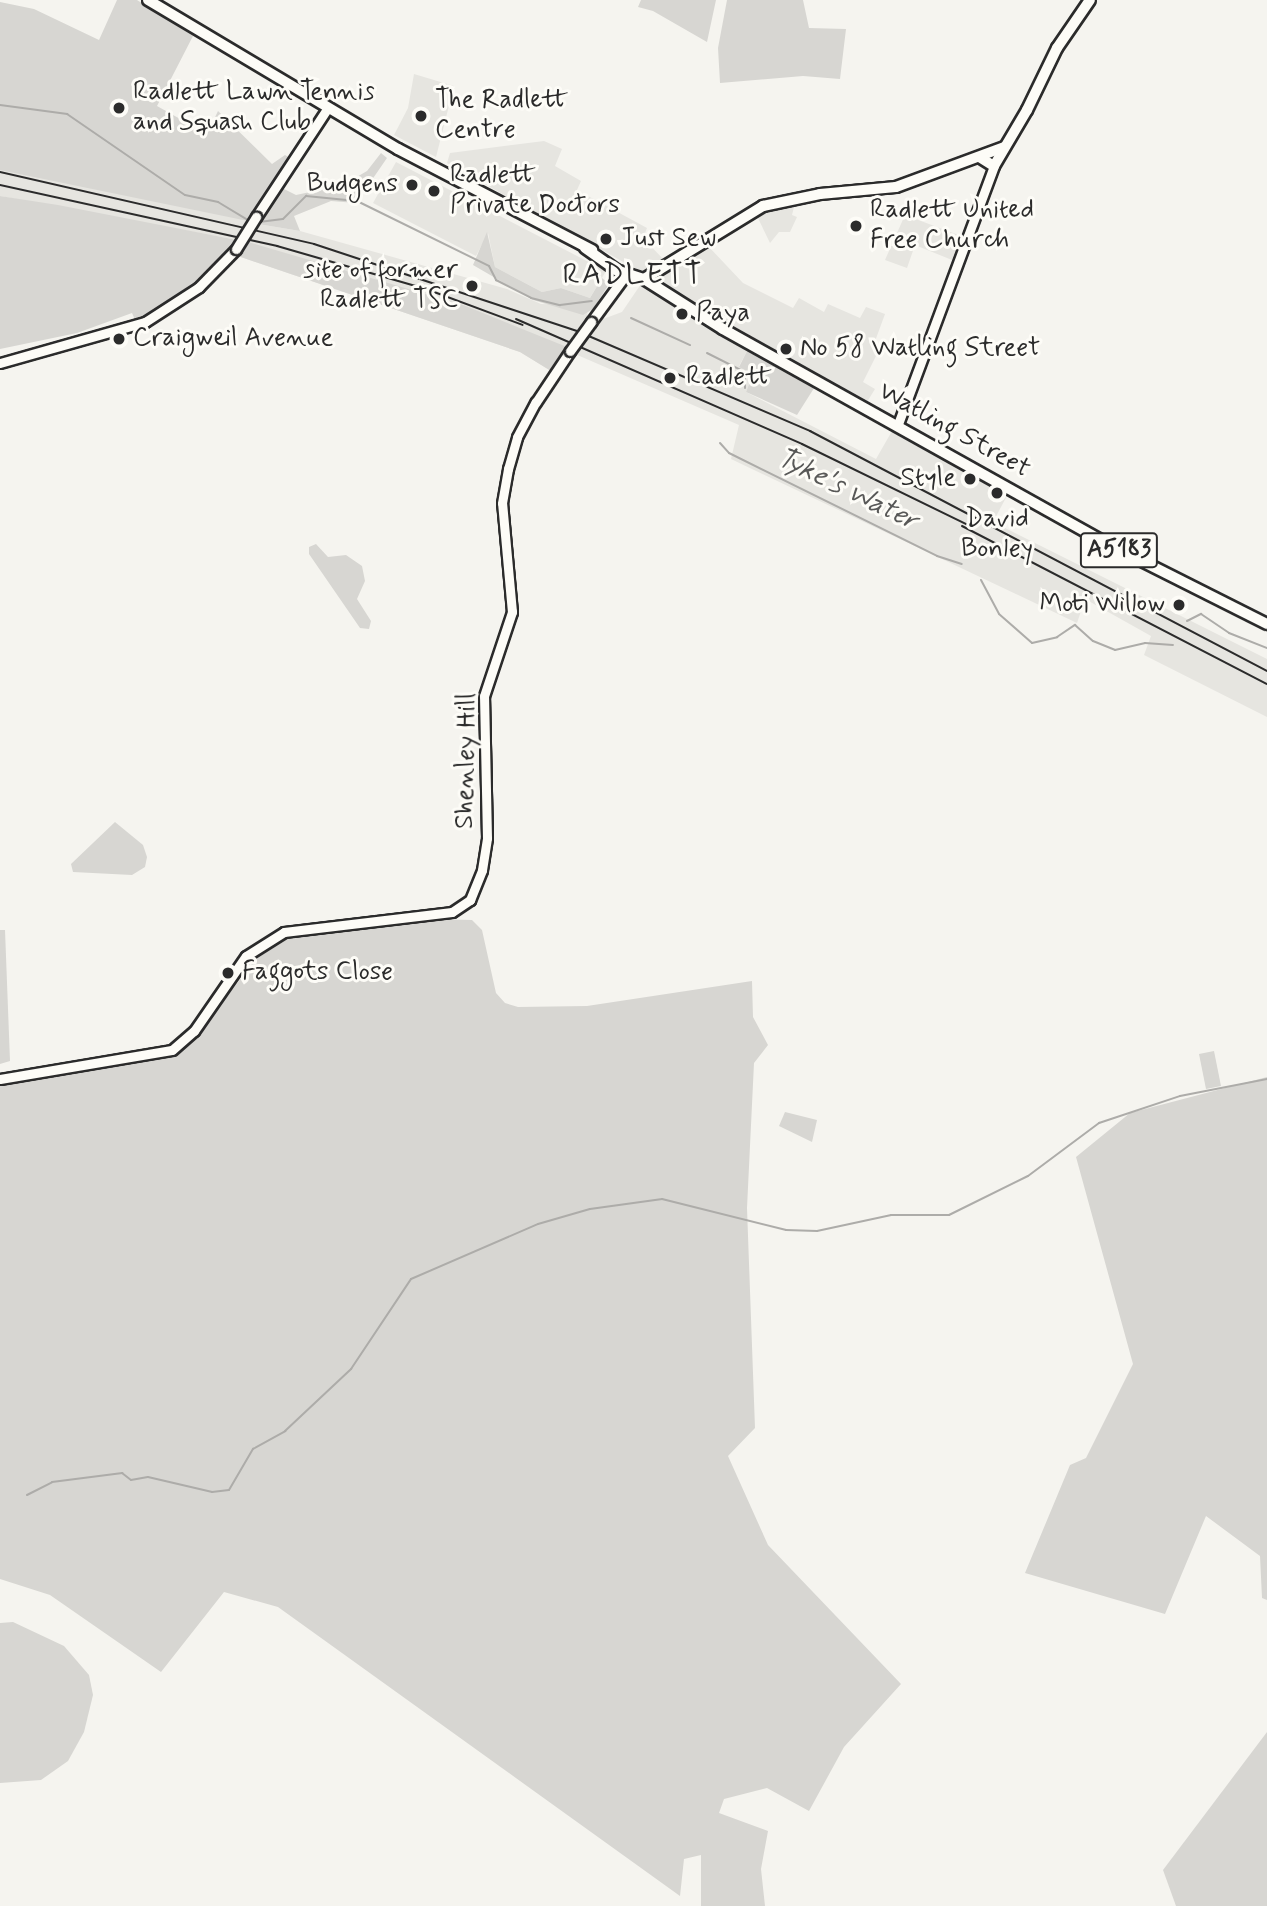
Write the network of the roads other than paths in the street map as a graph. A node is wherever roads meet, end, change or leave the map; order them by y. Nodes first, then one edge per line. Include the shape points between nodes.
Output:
1 (148, 0) edge
2 (1090, 0) edge
3 (327, 109) junction
4 (1004, 147) junction
5 (981, 158) junction
6 (994, 166) junction
7 (625, 272) junction
8 (644, 279) junction
9 (0, 363) edge
10 (898, 425) junction
11 (1267, 624) edge
12 (0, 1079) edge

1 - 3 main road, Watling Street / A5183
2 - 4 main road via 1057,48 1031,104
3 - 7 main road, Watling Street / A5183
3 - 9 street, bridge via 236,249 199,287 145,323
4 - 5 main road
4 - 6 main road
5 - 6 main road
5 - 8 main road via 896,187 763,206
6 - 10 street
7 - 8 main road, Watling Street / A5183
7 - 12 street, Shenley Hill, bridge via 517,437 504,491 512,612 484,696 487,838 482,870 470,900 452,912 298,929 271,938 246,956 182,1043 165,1053
8 - 10 main road, Watling Street / A5183 via 723,329
10 - 11 main road, Watling Street / A5183 via 1114,548

